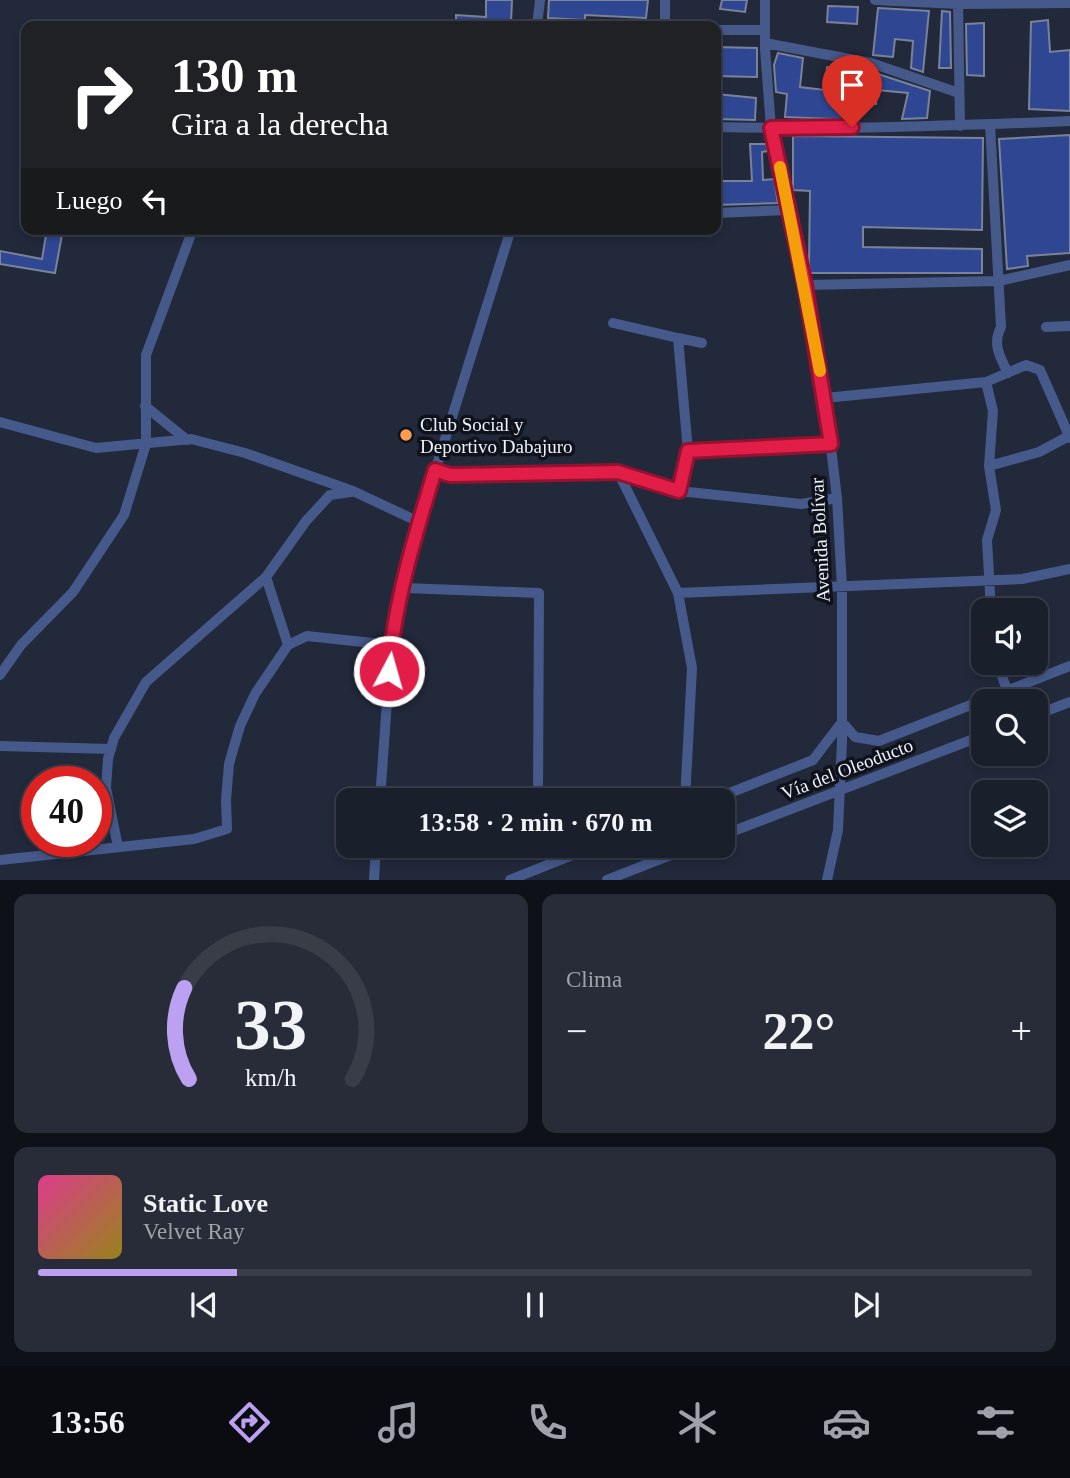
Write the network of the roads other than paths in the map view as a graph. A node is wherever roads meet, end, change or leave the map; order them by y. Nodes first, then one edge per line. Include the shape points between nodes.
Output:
1 (540, 0) edge
2 (665, 0) edge
3 (765, 0) edge
4 (875, 0) edge
5 (958, 2) edge
6 (1070, 4) edge
7 (538, 21) edge
8 (664, 21) edge
9 (721, 30) edge
10 (765, 30) junction
11 (765, 43) junction
12 (959, 93) junction
13 (1070, 121) edge
14 (990, 124) junction
15 (960, 126) junction
16 (721, 127) edge
17 (771, 128) junction
18 (789, 210) junction
19 (721, 213) edge
20 (191, 235) edge
21 (509, 235) edge
22 (1070, 265) edge
23 (999, 281) junction
24 (805, 285) junction
25 (613, 323) dead end
26 (1070, 326) edge
27 (1046, 327) dead end
28 (678, 338) junction
29 (702, 343) dead end
30 (1008, 373) junction
31 (986, 382) junction
32 (825, 398) junction
33 (145, 406) junction
34 (0, 422) edge
35 (1069, 438) edge
36 (187, 439) junction
37 (146, 444) junction
38 (831, 444) junction
39 (688, 451) junction
40 (989, 466) junction
41 (435, 470) junction
42 (618, 472) junction
43 (353, 491) junction
44 (679, 491) junction
45 (837, 498) junction
46 (419, 523) junction
47 (1070, 569) edge
48 (266, 578) junction
49 (989, 580) junction
50 (404, 587) junction
51 (842, 587) junction
52 (678, 593) junction
53 (991, 598) edge
54 (288, 645) junction
55 (391, 645) junction
56 (1070, 666) edge
57 (0, 675) edge
58 (1012, 689) edge
59 (1070, 703) edge
60 (971, 705) edge
61 (1048, 711) edge
62 (842, 722) junction
63 (971, 740) edge
64 (0, 746) edge
65 (111, 749) junction
66 (381, 788) edge
67 (540, 788) edge
68 (686, 788) edge
69 (840, 790) junction
70 (735, 791) edge
71 (735, 830) edge
72 (118, 847) junction
73 (375, 858) edge
74 (566, 858) edge
75 (663, 858) edge
76 (0, 860) edge
77 (373, 880) edge
78 (510, 880) edge
79 (607, 880) edge
80 (827, 880) edge

1 - 7 street
2 - 8 street
3 - 10 street, Avenida Bolívar
4 - 5 street
5 - 6 street
5 - 12 street
9 - 10 street
10 - 11 street, Avenida Bolívar
11 - 12 street via 871,63
11 - 17 street, Avenida Bolívar
12 - 15 street
13 - 14 street
14 - 15 street
14 - 23 street
15 - 17 street
16 - 17 street
17 - 18 street, Avenida Bolívar
18 - 19 street
18 - 24 street, Avenida Bolívar
20 - 33 street via 146,355
21 - 41 street
22 - 23 street
23 - 24 street
23 - 30 street via 1001,327 996,337
24 - 32 street, Avenida Bolívar
25 - 28 street
26 - 27 street
28 - 29 street
28 - 39 street
30 - 31 street
30 - 35 street via 1026,365 1040,370
31 - 32 street
31 - 40 street via 992,411
32 - 38 street, Avenida Bolívar
33 - 36 street
33 - 37 street
34 - 37 street via 96,449
35 - 40 street
36 - 37 street
36 - 43 street via 245,453
37 - 57 street via 124,515 73,592 21,645
38 - 39 street
38 - 45 street, Avenida Bolívar
39 - 44 street
40 - 49 street via 996,510 987,540
41 - 42 street via 450,475
41 - 46 street
42 - 44 street
42 - 52 street
43 - 46 street
43 - 48 street via 330,495
44 - 45 street via 801,504
45 - 51 street, Avenida Bolívar
46 - 50 street
47 - 49 street
48 - 54 street
48 - 65 street via 146,682
49 - 51 street
49 - 53 street
50 - 55 street
50 - 67 street via 539,593
51 - 52 street
51 - 62 street, Avenida Bolívar
52 - 68 street via 692,668
54 - 55 street via 307,636
54 - 72 street via 254,694 240,726 229,764 227,829 194,839
55 - 66 street
56 - 58 street
59 - 61 street
60 - 62 street via 879,741 855,737
62 - 69 street, Avenida Bolívar
62 - 70 street via 813,760
63 - 69 street, Vía del Oleoducto
64 - 65 street
65 - 72 street via 106,788
69 - 71 street, Vía del Oleoducto
69 - 80 street, Avenida Bolívar via 838,830
72 - 76 street
73 - 77 street
74 - 78 street
75 - 79 street

